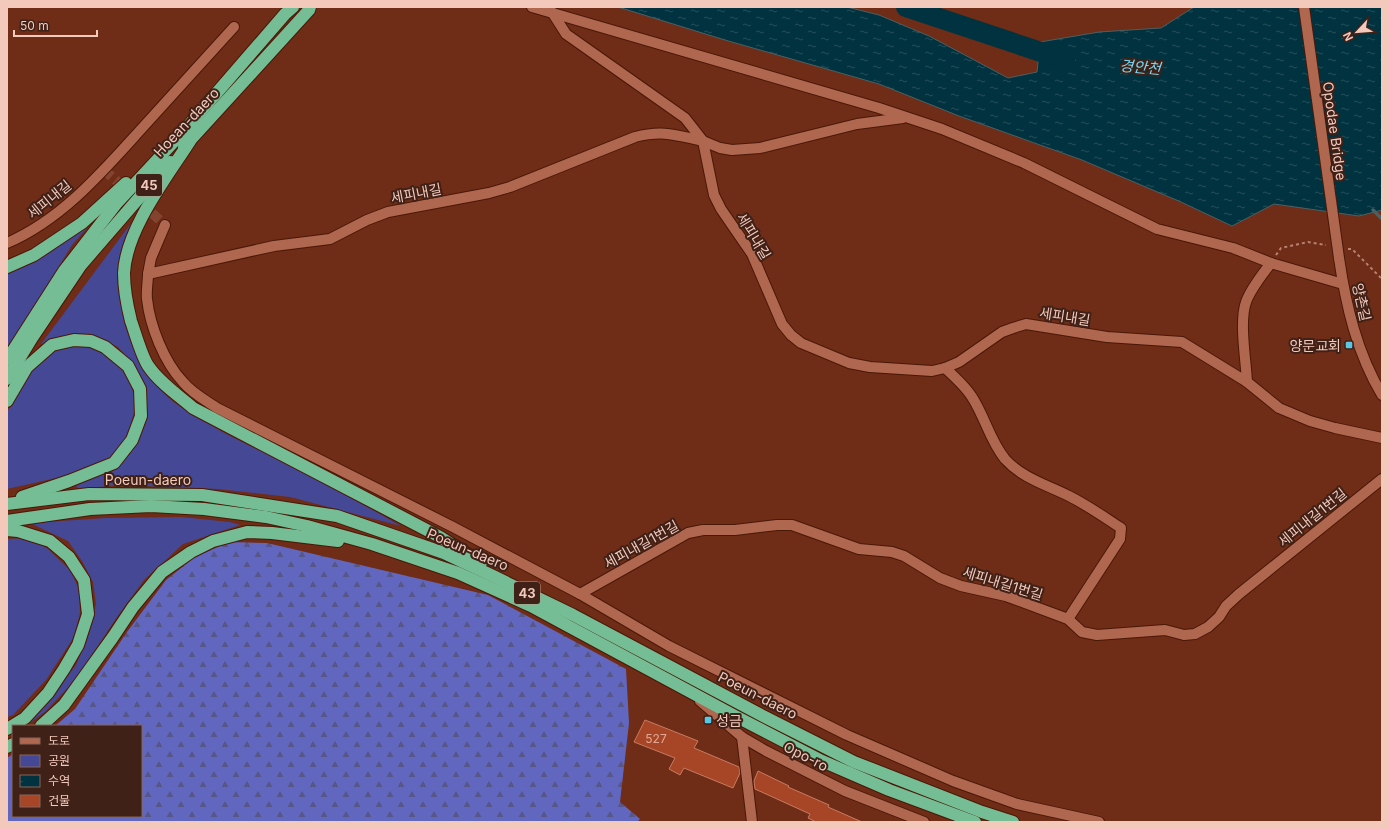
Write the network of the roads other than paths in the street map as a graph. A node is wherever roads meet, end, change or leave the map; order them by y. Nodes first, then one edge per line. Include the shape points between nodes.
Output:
1 (293, 7) edge
2 (310, 7) edge
3 (532, 7) edge
4 (1304, 7) edge
5 (552, 12) junction
6 (234, 27) dead end
7 (906, 117) junction
8 (186, 137) junction
9 (703, 141) junction
10 (165, 225) dead end
11 (7, 243) edge
12 (1339, 258) joint
13 (1271, 262) junction
14 (7, 267) edge
15 (148, 274) junction
16 (1343, 284) junction
17 (7, 360) edge
18 (945, 368) junction
19 (7, 379) edge
20 (1247, 382) junction
21 (1382, 395) edge
22 (7, 401) edge
23 (1382, 438) edge
24 (1382, 479) edge
25 (7, 502) edge
26 (7, 521) edge
27 (7, 530) edge
28 (372, 544) junction
29 (580, 594) junction
30 (530, 595) junction
31 (1068, 620) junction
32 (689, 692) junction
33 (14, 725) edge
34 (43, 725) edge
35 (742, 737) junction
36 (917, 821) edge
37 (752, 822) edge
38 (975, 822) edge
39 (1013, 822) edge
40 (1099, 822) edge

1 - 8 highway, Hoean-daero / 45
2 - 8 highway, Hoean-daero / 45
3 - 5 street
4 - 12 street, Opodae Bridge, bridge
5 - 7 street
5 - 9 street via 566,34 685,118
6 - 11 street, 세피내길 via 104,170 49,220 24,236
7 - 9 street via 857,124 760,148 732,150
7 - 13 street via 1024,163 1157,229 1233,248
8 - 14 highway via 82,223 34,255
8 - 17 highway, Hoean-daero / 45 via 116,204 69,264
8 - 19 highway, Hoean-daero / 45 via 81,265
8 - 30 highway via 135,232 127,254 124,273 126,300 134,332 148,366 168,387 194,408 440,537
9 - 15 street, 세피내길 via 669,133 651,133 510,187 388,212 330,238 274,246
9 - 18 street, 세피내길 via 714,195 752,254 782,324 791,335 849,363 909,370 932,371
10 - 15 street via 151,258
12 - 16 street, 양촌길
13 - 16 street
13 - 20 street via 1246,302 1243,321
15 - 29 street via 147,298 158,342 183,382 200,397
16 - 21 street, 양촌길 via 1363,358
18 - 20 street, 세피내길 via 959,362 1002,332 1026,324 1107,337 1182,342
18 - 31 street via 972,397 996,446 1014,468 1070,496 1121,528 1120,539
20 - 23 street, 세피내길 via 1279,408 1310,422
22 - 25 highway via 27,367 52,345 74,340 91,341 105,347 128,366 140,389 141,416 132,440 114,462 69,482
24 - 31 street, 세피내길1번길 via 1239,594 1208,627 1195,634 1184,635 1165,630 1098,635 1082,632
25 - 30 highway, Poeun-daero / 43 via 88,494 202,495 337,516 444,553
26 - 28 highway, Poeun-daero via 90,509 151,506 204,509 266,517
27 - 33 highway via 50,541 70,557 84,580 88,614 78,645 48,694 25,718
28 - 32 highway, Poeun-daero / 43 via 458,573 531,606
28 - 34 highway via 247,532 213,541 191,552 162,572 133,607 64,705
29 - 31 street, 세피내길1번길 via 688,533 792,525 859,549 892,552 904,556 940,578 961,586 1006,596
29 - 40 street via 669,646 847,735 953,781 1017,804
30 - 39 highway, Poeun-daero / 43 via 580,618 854,762
32 - 35 street, Opo-ro
32 - 38 highway, Poeun-daero / 43 via 822,761 889,790
35 - 36 street, Opo-ro via 845,791
35 - 37 street

